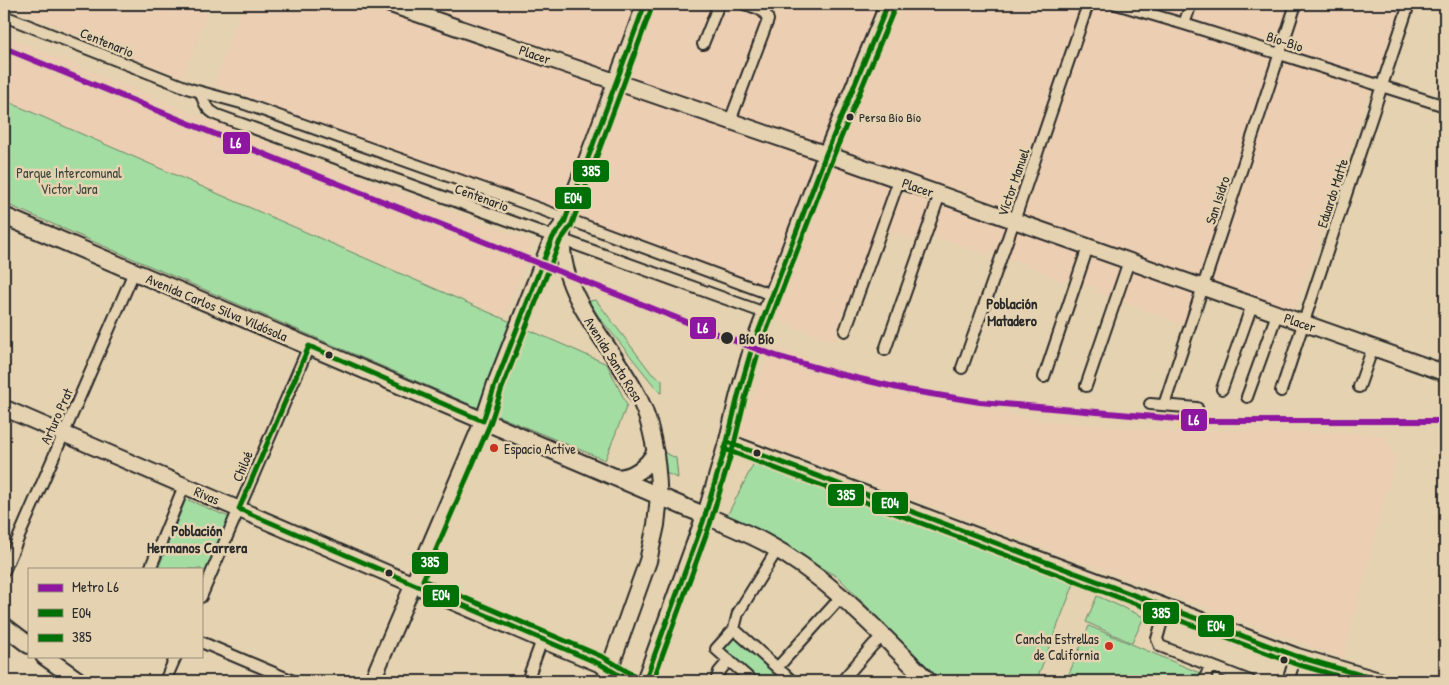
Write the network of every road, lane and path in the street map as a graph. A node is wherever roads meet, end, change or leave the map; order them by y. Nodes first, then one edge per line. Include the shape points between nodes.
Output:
1 (390, 4) edge
2 (645, 4) edge
3 (719, 4) edge
4 (744, 4) edge
5 (888, 4) edge
6 (1088, 4) edge
7 (1116, 4) edge
8 (1191, 4) edge
9 (1296, 4) edge
10 (1409, 4) edge
11 (4, 16) edge
12 (1184, 24) junction
13 (703, 44) dead end
14 (1279, 53) junction
15 (615, 82) junction
16 (1381, 86) junction
17 (201, 93) junction
18 (1445, 106) edge
19 (730, 121) junction
20 (826, 154) junction
21 (899, 180) junction
22 (940, 194) junction
23 (4, 216) edge
24 (564, 220) junction
25 (1014, 221) junction
26 (557, 239) junction
27 (1088, 247) junction
28 (1129, 261) junction
29 (134, 272) junction
30 (1203, 288) junction
31 (772, 295) junction
32 (1252, 305) junction
33 (765, 313) junction
34 (1277, 314) junction
35 (1304, 323) junction
36 (845, 331) dead end
37 (308, 346) junction
38 (1372, 347) junction
39 (885, 350) dead end
40 (962, 368) dead end
41 (1445, 373) edge
42 (1044, 376) dead end
43 (1086, 386) dead end
44 (1359, 387) dead end
45 (1222, 389) dead end
46 (1281, 391) dead end
47 (1247, 397) dead end
48 (1150, 404) dead end
49 (1164, 405) junction
50 (4, 408) edge
51 (1197, 408) dead end
52 (483, 421) junction
53 (64, 434) junction
54 (728, 442) junction
55 (655, 453) junction
56 (617, 478) junction
57 (184, 486) junction
58 (659, 496) junction
59 (687, 508) junction
60 (239, 509) junction
61 (705, 516) junction
62 (656, 525) junction
63 (777, 550) junction
64 (150, 568) edge
65 (4, 571) edge
66 (413, 584) junction
67 (202, 595) edge
68 (842, 596) junction
69 (1166, 607) junction
70 (4, 626) edge
71 (734, 629) junction
72 (883, 636) junction
73 (542, 640) junction
74 (202, 642) edge
75 (28, 644) edge
76 (1296, 656) junction
77 (47, 658) edge
78 (175, 658) edge
79 (729, 660) junction
80 (1210, 666) junction
81 (777, 668) junction
82 (608, 675) edge
83 (1341, 676) edge
84 (924, 680) edge
85 (78, 681) edge
86 (165, 681) edge
87 (293, 681) edge
88 (372, 681) edge
89 (527, 681) edge
90 (629, 681) edge
91 (645, 681) edge
92 (716, 681) edge
93 (752, 681) edge
94 (792, 681) edge
95 (842, 681) edge
96 (1204, 681) edge
97 (1250, 681) edge
98 (1288, 681) edge
99 (1382, 681) edge

1 - 15 street, Placer
2 - 15 street
3 - 13 street
4 - 19 street via 764,12 768,20
5 - 20 street
6 - 25 street, Víctor Manuel
7 - 12 street, Bio-Bio
8 - 12 street
9 - 14 street, San Isidro
10 - 16 street, Eduardo Matte
11 - 17 street, Centenario
12 - 14 street, Bio-Bio
14 - 16 street, Bio-Bio
14 - 30 street, San Isidro
15 - 19 street, Placer
15 - 24 street
16 - 18 street, Bio-Bio
16 - 35 street, Eduardo Matte
17 - 24 street, Centenario via 245,104
17 - 26 street, Centenario via 204,103 217,116
19 - 20 street, Placer
20 - 21 street, Placer
20 - 31 street
21 - 22 street, Placer
21 - 36 street
22 - 25 street, Placer
22 - 39 street
23 - 29 main road, Avenida Carlos Silva Vildósola
24 - 26 street
24 - 31 street, Centenario
25 - 27 street, Placer
25 - 40 street, Víctor Manuel
26 - 33 street, Centenario
26 - 52 street
26 - 55 street, Avenida Santa Rosa via 580,304 640,399
27 - 28 street, Placer
27 - 42 street
28 - 30 street, Placer
28 - 43 street
29 - 37 main road, Avenida Carlos Silva Vildósola
29 - 53 street, Arturo Prat
30 - 32 street, Placer
30 - 49 street, San Isidro
31 - 33 street
32 - 34 street, Placer
32 - 45 street
33 - 54 street via 738,396
34 - 35 street, Placer
34 - 47 street
35 - 38 street, Placer
35 - 46 street, Eduardo Matte
37 - 52 main road, Avenida Carlos Silva Vildósola
37 - 60 street, Chiloé
38 - 41 street, Placer
38 - 44 street
48 - 49 street
49 - 51 street
50 - 53 street, Rivas
52 - 56 main road, Avenida Carlos Silva Vildósola
52 - 66 street
53 - 57 street, Rivas
53 - 65 street, Arturo Prat
54 - 61 street
54 - 69 street
55 - 56 main road via 640,470
55 - 58 street, Avenida Santa Rosa
56 - 58 main road, Avenida Carlos Silva Vildósola
57 - 60 street, Rivas
57 - 64 street
58 - 59 main road, Avenida Carlos Silva Vildósola
58 - 62 main road, Avenida Santa Rosa
59 - 61 main road, Avenida Carlos Silva Vildósola
59 - 62 main road via 669,512
60 - 66 street, Rivas
60 - 67 street, Chiloé
61 - 63 main road, Avenida Carlos Silva Vildósola
61 - 91 main road
62 - 82 main road, Avenida Santa Rosa via 648,561
63 - 68 main road, Avenida Carlos Silva Vildósola
63 - 71 street via 738,613
66 - 73 street, Rivas
66 - 88 street
68 - 72 main road, Avenida Carlos Silva Vildósola
68 - 81 street
69 - 76 street
69 - 80 street via 1156,639 1160,646
70 - 75 main road
71 - 79 street via 716,649
71 - 81 street
72 - 84 main road, Avenida Carlos Silva Vildósola
72 - 95 street
73 - 82 street, Rivas via 600,664
73 - 89 street
74 - 87 street
76 - 83 street
76 - 98 street
77 - 85 main road
78 - 86 street
79 - 92 street
79 - 93 street
80 - 96 street
80 - 97 street
81 - 94 street
82 - 90 street, Rivas
83 - 99 street

